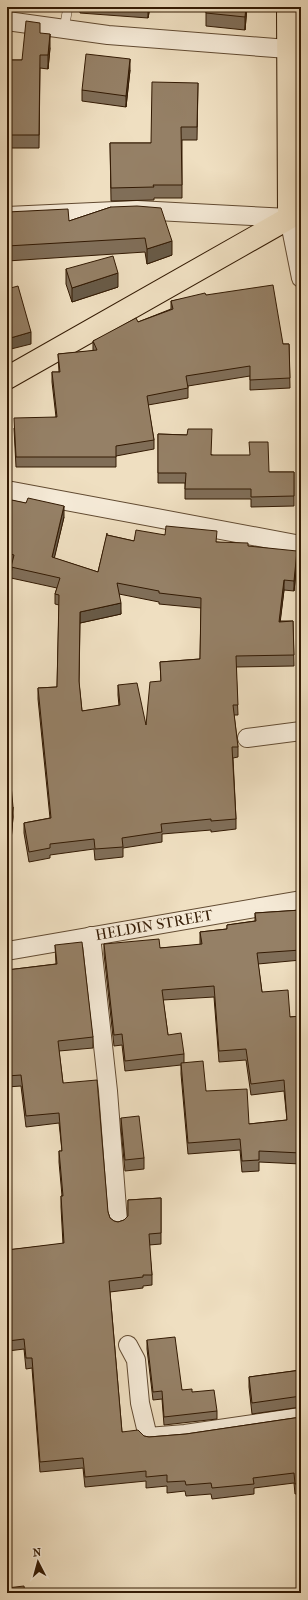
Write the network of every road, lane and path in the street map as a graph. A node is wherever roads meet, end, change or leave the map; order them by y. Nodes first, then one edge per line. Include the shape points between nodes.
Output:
1 (68, 7) edge
2 (288, 7) edge
3 (7, 21) edge
4 (64, 29) junction
5 (288, 49) junction
6 (7, 216) edge
7 (295, 216) edge
8 (301, 278) edge
9 (7, 378) edge
10 (7, 490) edge
11 (301, 545) edge
12 (301, 732) edge
13 (247, 738) dead end
14 (301, 900) edge
15 (90, 936) junction
16 (7, 951) edge
17 (118, 1222) edge
18 (128, 1345) dead end
19 (301, 1417) edge

1 - 4 lane
2 - 5 main road
3 - 4 street
4 - 5 street via 108,35
5 - 7 main road
6 - 7 street via 137,210
7 - 8 street
7 - 9 main road
10 - 11 street
12 - 13 street
14 - 15 street, HELDIN STREET
15 - 16 street, HELDIN STREET
15 - 17 street via 108,1091
18 - 19 street via 136,1360 140,1403 148,1437

